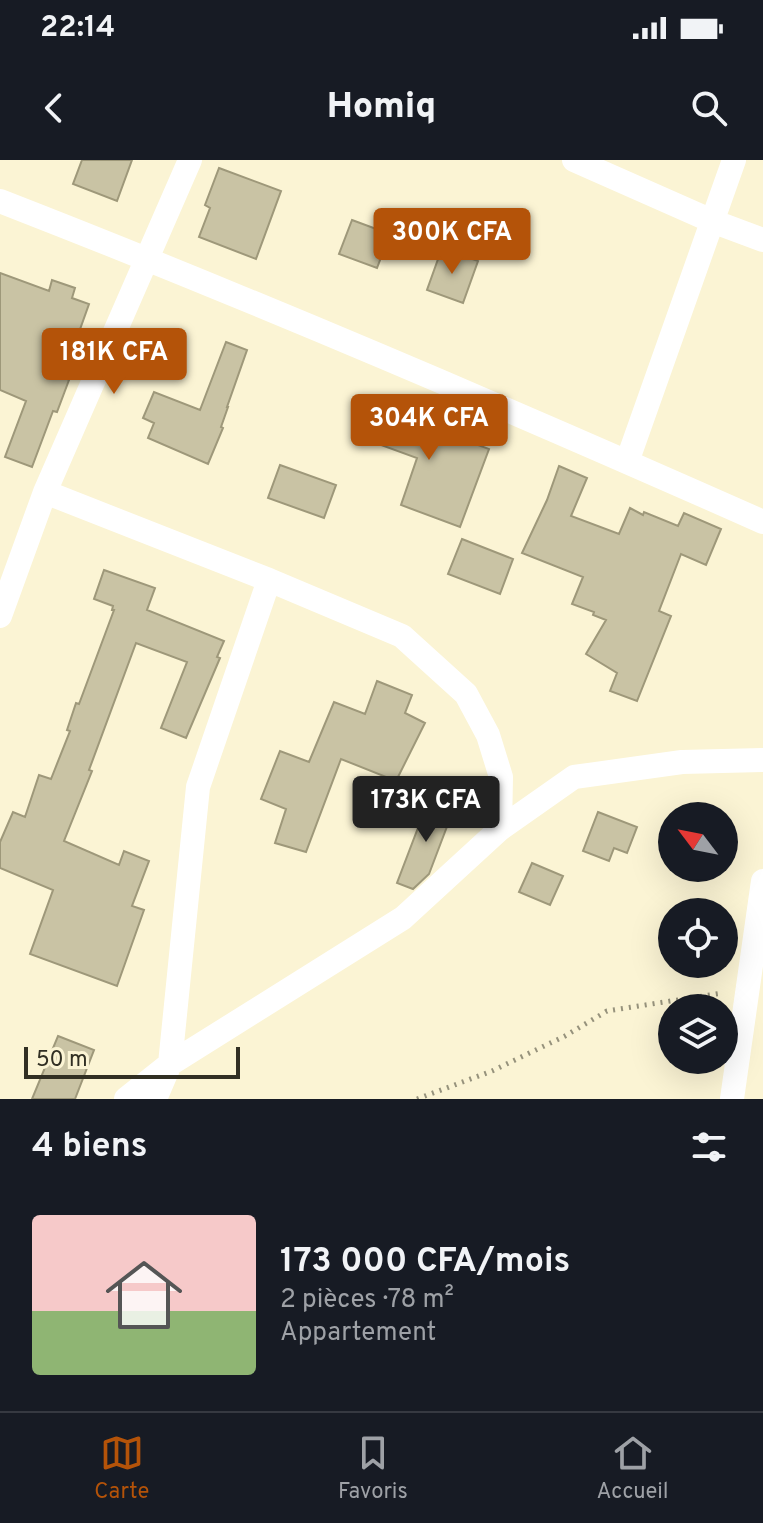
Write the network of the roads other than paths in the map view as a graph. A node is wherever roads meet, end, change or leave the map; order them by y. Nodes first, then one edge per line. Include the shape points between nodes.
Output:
1 (190, 160) edge
2 (574, 160) edge
3 (734, 160) edge
4 (0, 201) edge
5 (712, 221) junction
6 (763, 240) edge
7 (148, 259) junction
8 (627, 462) junction
9 (45, 492) junction
10 (763, 522) edge
11 (269, 580) junction
12 (0, 616) edge
13 (763, 760) edge
14 (500, 829) junction
15 (763, 881) edge
16 (170, 1064) junction
17 (126, 1099) edge
18 (155, 1099) edge
19 (732, 1099) edge

1 - 7 street
2 - 5 street
3 - 5 street
4 - 7 street
5 - 6 street
5 - 8 street
7 - 8 street
7 - 9 street
8 - 10 street
9 - 11 street
9 - 12 street
11 - 14 street via 402,636 466,694 488,735 501,777
11 - 16 street via 198,787
13 - 14 street via 682,762 574,777
14 - 16 street via 403,918
15 - 19 street
16 - 17 street
16 - 18 street

